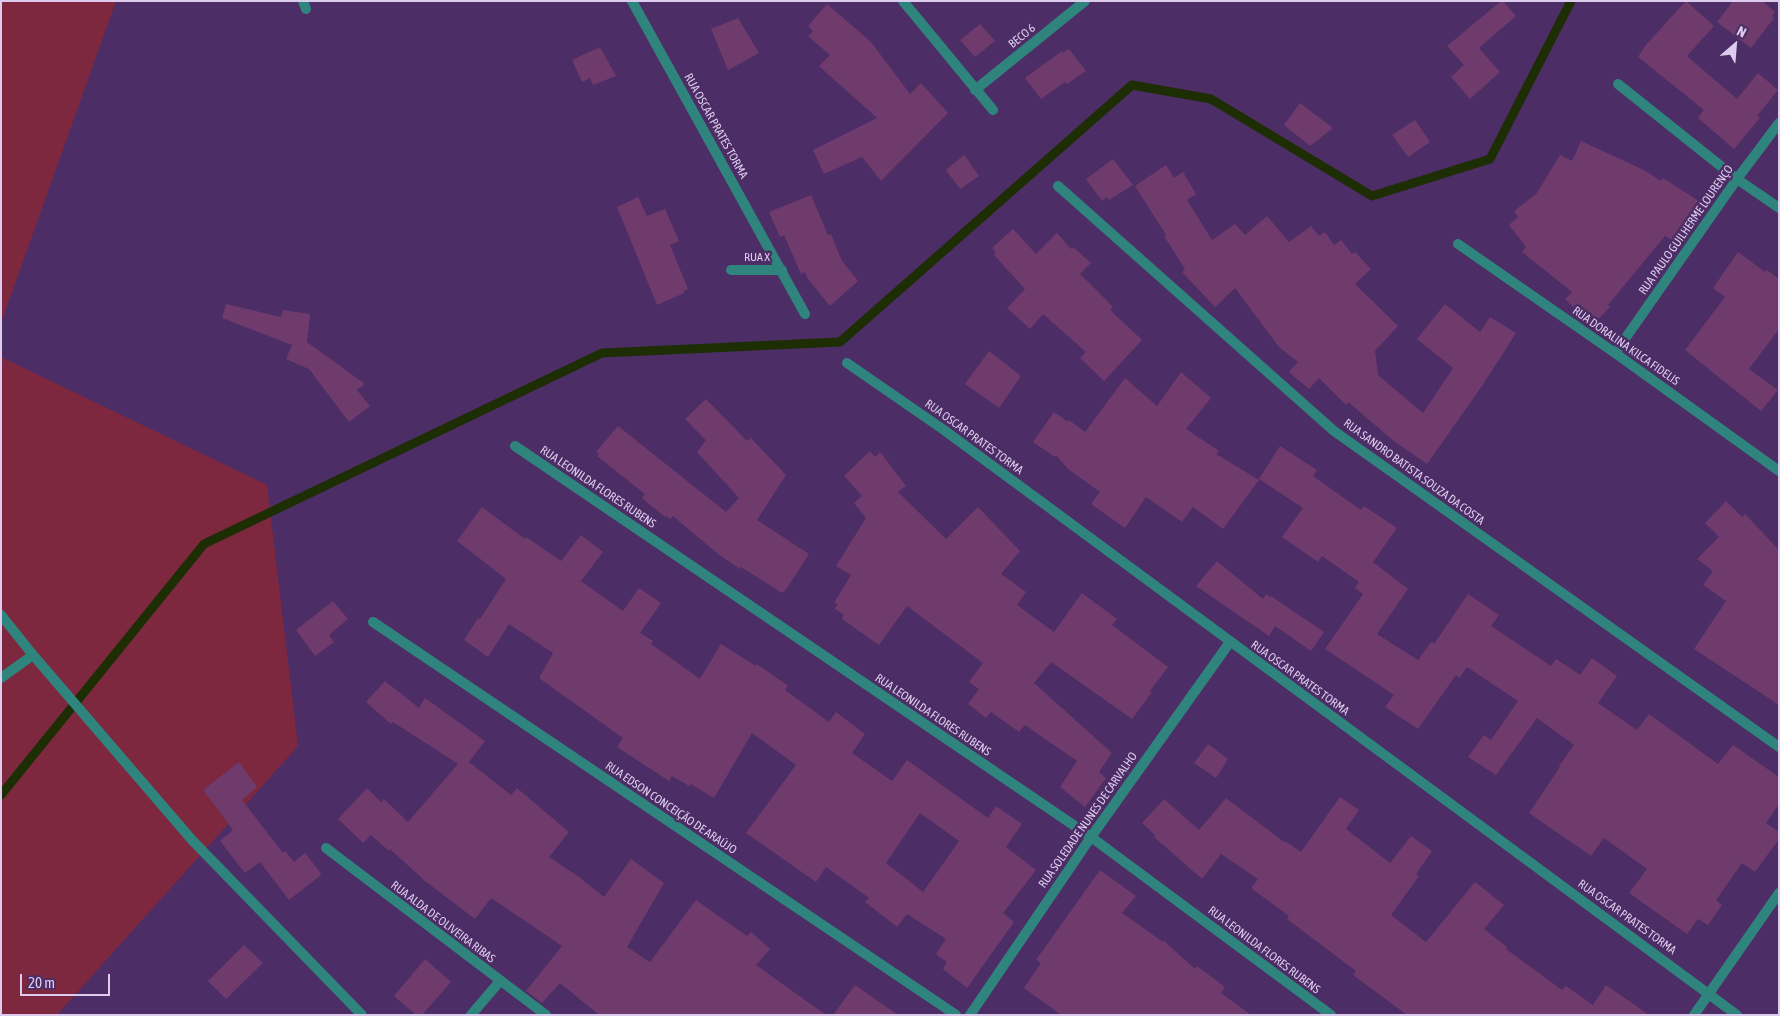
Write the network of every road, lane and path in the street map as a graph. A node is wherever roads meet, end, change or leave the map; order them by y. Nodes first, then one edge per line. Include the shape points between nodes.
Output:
1 (632, 1) edge
2 (902, 1) edge
3 (1085, 1) edge
4 (1618, 84) dead end
5 (975, 90) junction
6 (993, 110) dead end
7 (1779, 123) edge
8 (1737, 179) junction
9 (1058, 186) dead end
10 (1779, 208) edge
11 (1458, 244) dead end
12 (731, 270) dead end
13 (782, 270) junction
14 (805, 314) dead end
15 (1615, 353) junction
16 (847, 363) dead end
17 (515, 446) dead end
18 (1779, 472) edge
19 (1, 615) edge
20 (373, 622) dead end
21 (1230, 642) junction
22 (33, 655) junction
23 (1, 678) edge
24 (1779, 747) edge
25 (1091, 837) junction
26 (326, 848) dead end
27 (1779, 893) edge
28 (500, 981) junction
29 (1709, 993) junction
30 (362, 1015) edge
31 (471, 1015) edge
32 (546, 1015) edge
33 (956, 1015) edge
34 (970, 1015) edge
35 (1331, 1015) edge
36 (1694, 1015) edge
37 (1737, 1015) edge

1 - 13 street, RUA OSCAR PRATES TORMA
2 - 5 street
3 - 5 street, BECO 6
4 - 8 street
5 - 6 street
7 - 8 street, RUA PAULO GUILHERME LOURENÇO
8 - 10 street
8 - 15 street, RUA PAULO GUILHERME LOURENÇO
9 - 24 street, RUA SANDRO BATISTA SOUZA DA COSTA via 1334,430
11 - 15 street, RUA DORALINA KILCA FIDELIS
12 - 13 street, RUA X
13 - 14 street, RUA OSCAR PRATES TORMA
15 - 18 street, RUA DORALINA KILCA FIDELIS
16 - 21 street, RUA OSCAR PRATES TORMA via 944,430
17 - 25 street, RUA LEONILDA FLORES RUBENS
19 - 22 street
20 - 33 street, RUA EDSON CONCEIÇÃO DE ARAÚJO
21 - 25 street, RUA SOLEDADE NUNES DE CARVALHO
21 - 29 street, RUA OSCAR PRATES TORMA
22 - 23 street
22 - 30 street via 192,840
25 - 34 street, RUA SOLEDADE NUNES DE CARVALHO
25 - 35 street, RUA LEONILDA FLORES RUBENS
26 - 28 street, RUA ALDA DE OLIVEIRA RIBAS
27 - 29 street
28 - 31 street
28 - 32 street, RUA ALDA DE OLIVEIRA RIBAS
29 - 36 street
29 - 37 street, RUA OSCAR PRATES TORMA

